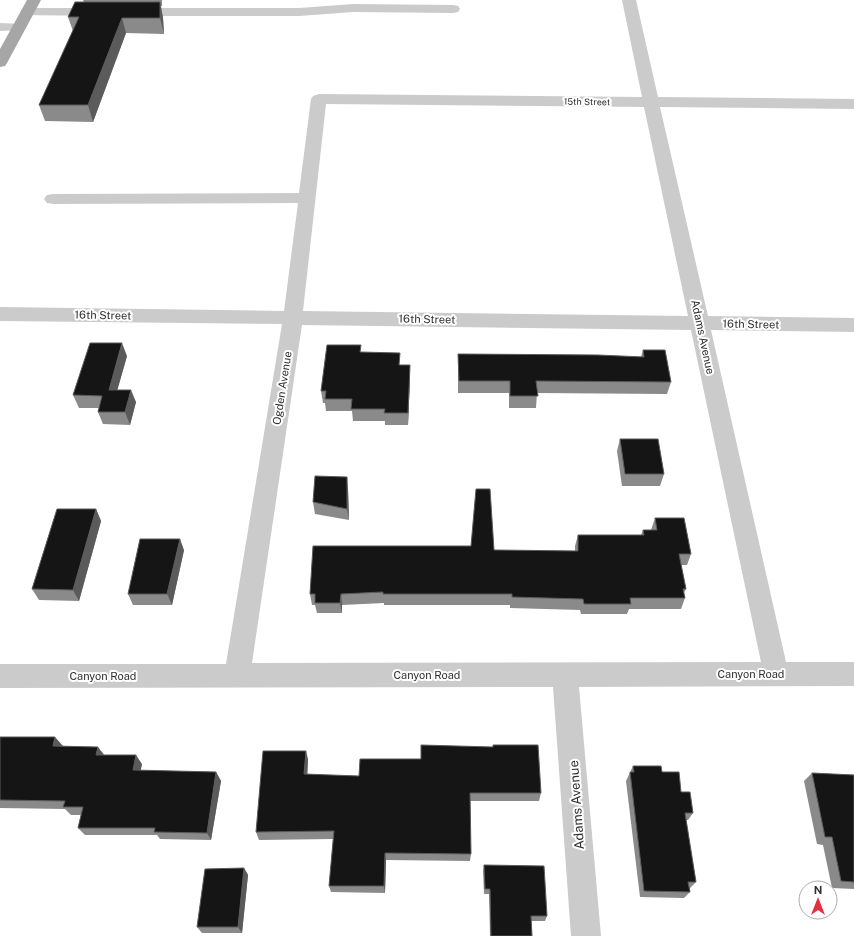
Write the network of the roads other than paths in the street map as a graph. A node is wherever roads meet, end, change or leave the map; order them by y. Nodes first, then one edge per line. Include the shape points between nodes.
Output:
1 (629, 0) edge
2 (353, 4) edge
3 (31, 6) edge
4 (453, 9) dead end
5 (0, 27) edge
6 (19, 27) junction
7 (0, 63) edge
8 (320, 99) joint
9 (652, 102) junction
10 (854, 104) edge
11 (307, 198) junction
12 (53, 199) dead end
13 (0, 314) edge
14 (293, 318) junction
15 (700, 323) junction
16 (854, 325) edge
17 (565, 674) junction
18 (776, 674) junction
19 (854, 674) edge
20 (237, 675) junction
21 (0, 676) edge
22 (586, 936) edge

1 - 9 street, Adams Avenue
2 - 3 street via 299,12 115,12
2 - 4 street
3 - 6 main road
5 - 6 street
6 - 7 main road
8 - 9 street, 15th Street
8 - 11 street, Ogden Avenue
9 - 10 street, 15th Street
9 - 15 street, Adams Avenue
11 - 12 street
11 - 14 street, Ogden Avenue
13 - 14 street, 16th Street
14 - 15 street, 16th Street
14 - 20 street, Ogden Avenue
15 - 16 street, 16th Street
15 - 18 street, Adams Avenue
17 - 18 street, Canyon Road
17 - 20 street, Canyon Road
17 - 22 street, Adams Avenue
18 - 19 street, Canyon Road
20 - 21 street, Canyon Road

